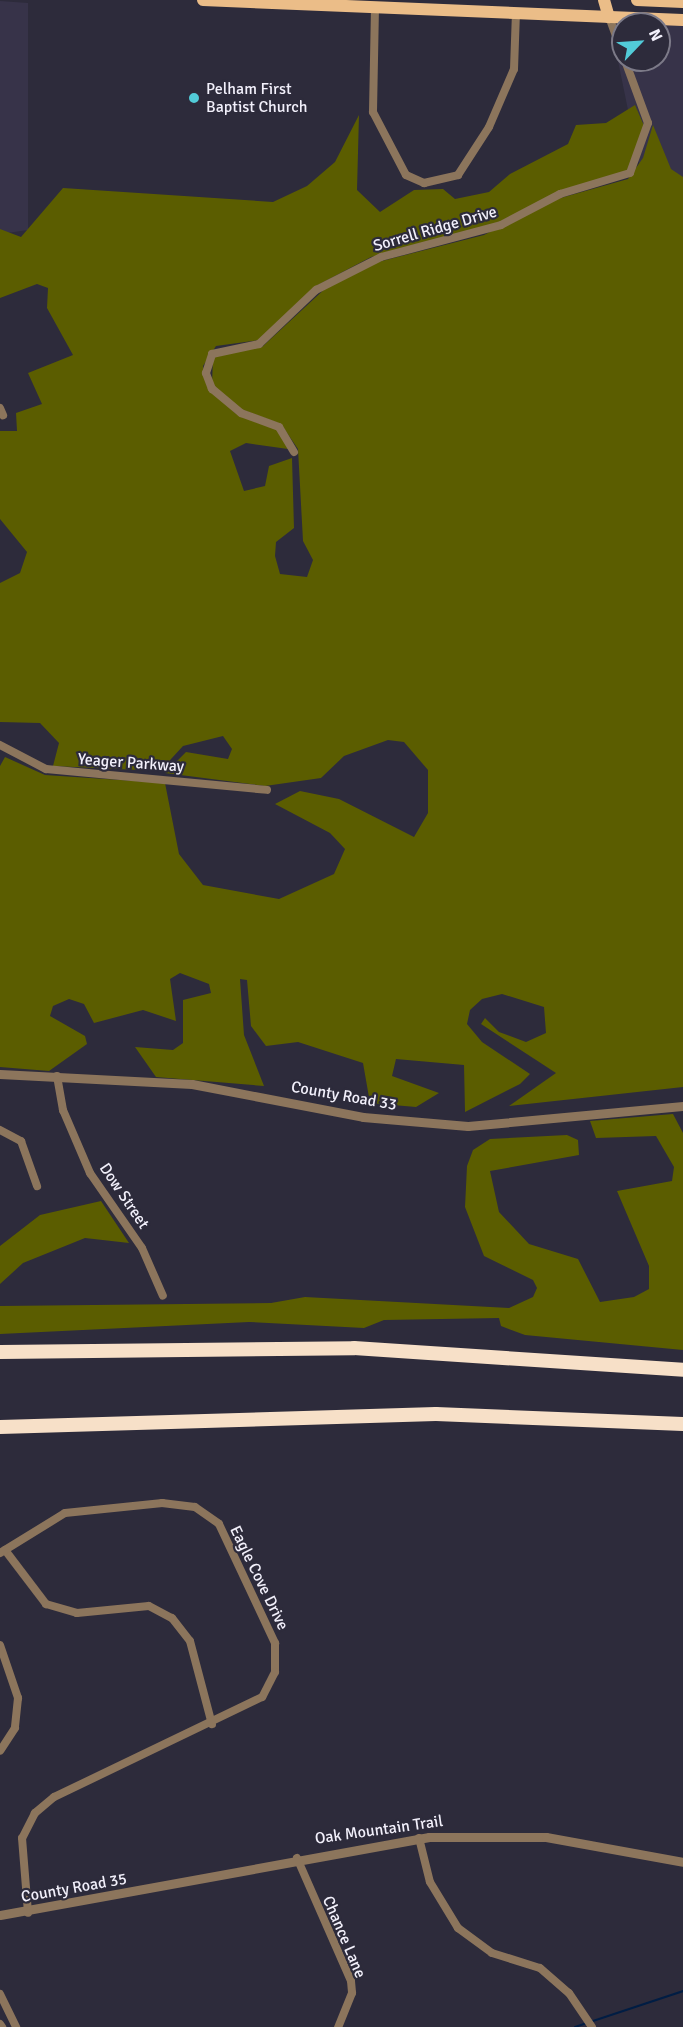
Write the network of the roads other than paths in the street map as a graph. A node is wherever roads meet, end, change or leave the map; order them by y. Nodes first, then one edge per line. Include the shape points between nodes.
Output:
1 (203, 0) edge
2 (216, 0) edge
3 (523, 0) edge
4 (604, 0) edge
5 (637, 0) edge
6 (683, 2) edge
7 (375, 4) edge
8 (516, 13) junction
9 (609, 17) junction
10 (683, 20) edge
11 (294, 452) dead end
12 (0, 745) edge
13 (267, 790) dead end
14 (0, 1074) edge
15 (57, 1076) junction
16 (683, 1106) edge
17 (0, 1130) edge
18 (37, 1186) dead end
19 (164, 1296) dead end
20 (0, 1353) edge
21 (683, 1370) edge
22 (683, 1424) edge
23 (0, 1427) edge
24 (3, 1552) edge
25 (0, 1645) edge
26 (212, 1724) junction
27 (0, 1751) edge
28 (419, 1838) junction
29 (297, 1858) junction
30 (683, 1862) edge
31 (153, 1888) joint
32 (28, 1913) junction
33 (0, 1915) edge
34 (0, 1994) edge
35 (591, 2026) edge
36 (16, 2027) edge
37 (338, 2027) edge

1 - 2 main road
2 - 7 main road
3 - 8 main road
4 - 9 main road
5 - 6 main road
7 - 8 main road
7 - 8 street via 373,112 406,175 424,183 458,175 489,127 512,75
8 - 9 main road
9 - 10 main road
9 - 11 street, Sorrell Ridge Drive via 648,123 638,160 625,177 560,194 493,228 381,257 316,290 259,344 212,354 206,373 212,389 236,410 279,427
12 - 13 street, Yeager Parkway via 57,771
14 - 15 street, County Road 33
15 - 16 street, County Road 33 via 192,1084 363,1117 468,1126
15 - 19 street, Dow Street via 66,1118 90,1173 142,1248
17 - 18 street via 21,1141
20 - 21 highway via 354,1348
22 - 23 highway via 413,1414
24 - 26 street via 46,1604 77,1613 149,1606 172,1618 190,1641
24 - 26 street, Eagle Cove Drive via 65,1513 102,1507 162,1503 195,1508 219,1524 275,1643 275,1672 262,1697
25 - 27 street via 15,1676 18,1698 14,1731
26 - 32 street, Eagle Cove Drive via 54,1797 35,1813 22,1838
28 - 29 street, Oak Mountain Trail
28 - 30 street, Oak Mountain Trail via 546,1838
28 - 35 street via 429,1882 458,1928 492,1953 540,1968
29 - 31 street, Oak Mountain Trail
29 - 37 street, Chance Lane via 351,1981
31 - 32 street, County Road 35
32 - 33 street, County Road 35
34 - 36 street

